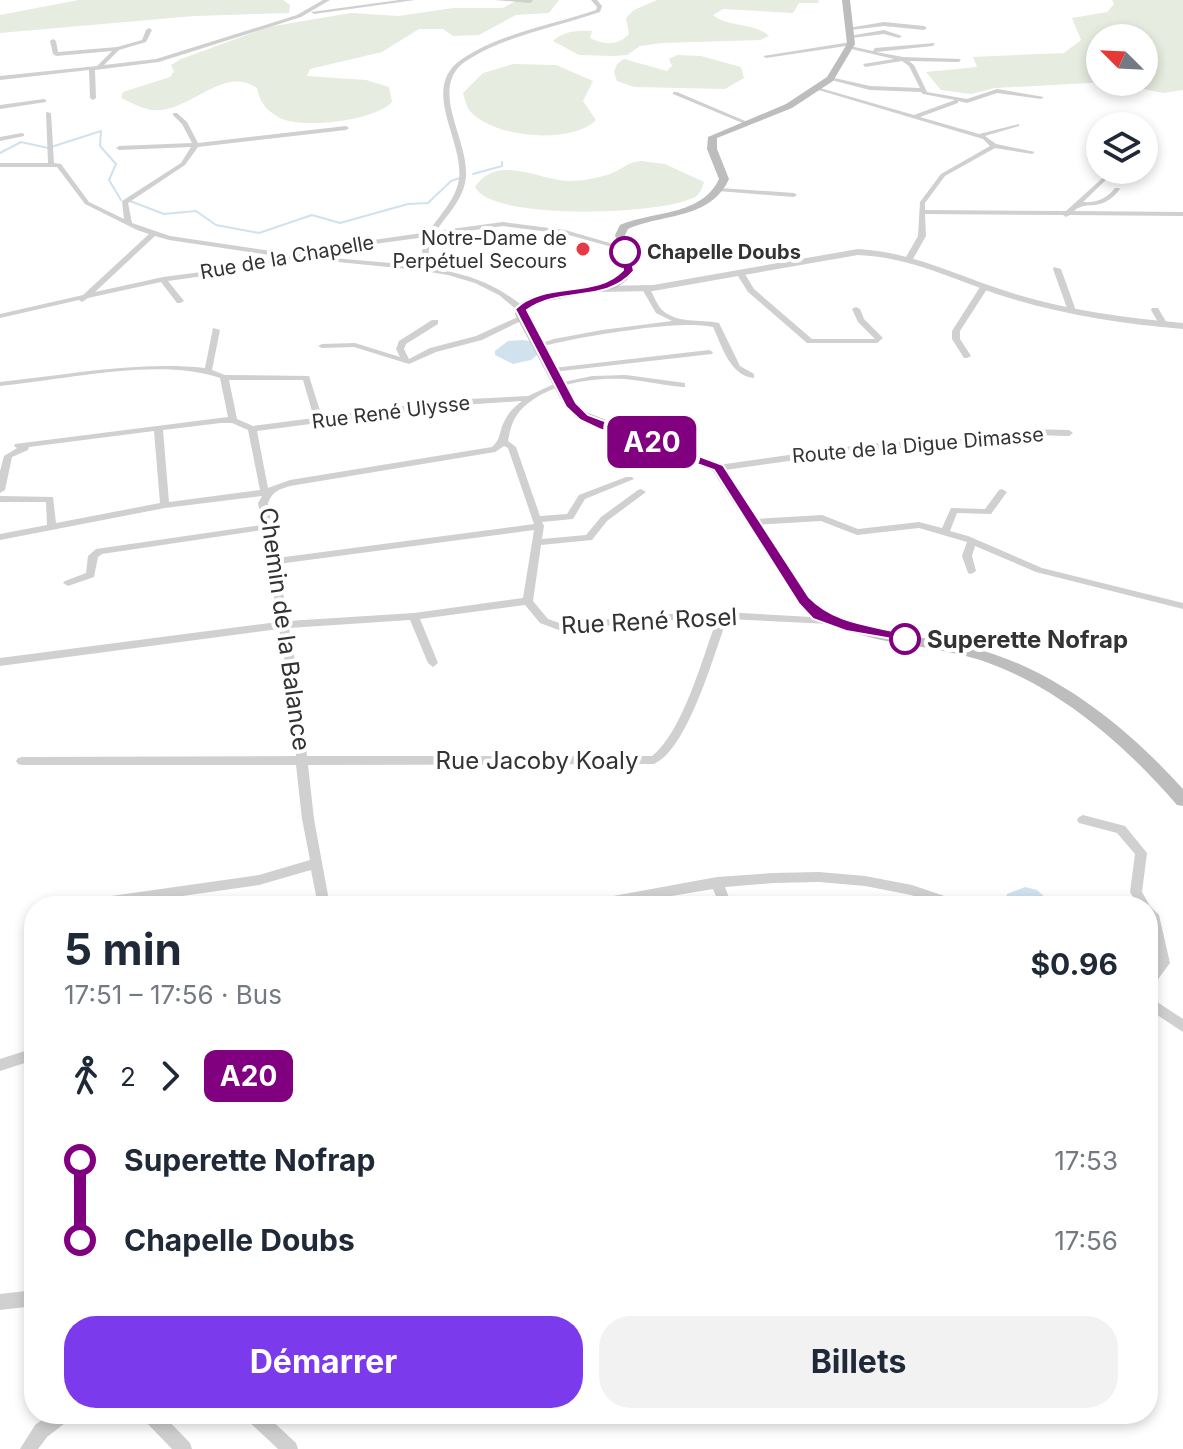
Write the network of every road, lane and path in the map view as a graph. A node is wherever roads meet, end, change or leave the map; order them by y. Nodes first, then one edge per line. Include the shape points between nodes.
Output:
1 (327, 0) edge
2 (412, 0) edge
3 (498, 0) edge
4 (594, 0) edge
5 (846, 0) edge
6 (530, 1) edge
7 (310, 12) junction
8 (924, 28) dead end
9 (149, 30) dead end
10 (899, 36) dead end
11 (851, 39) junction
12 (53, 41) dead end
13 (933, 44) dead end
14 (117, 49) junction
15 (875, 50) junction
16 (766, 56) dead end
17 (903, 59) junction
18 (959, 60) dead end
19 (865, 65) dead end
20 (94, 69) junction
21 (0, 78) edge
22 (830, 79) junction
23 (818, 89) junction
24 (922, 90) junction
25 (675, 93) dead end
26 (1041, 97) dead end
27 (93, 98) dead end
28 (44, 101) dead end
29 (956, 103) dead end
30 (0, 107) edge
31 (48, 113) dead end
32 (175, 114) dead end
33 (915, 117) junction
34 (747, 123) junction
35 (1017, 125) dead end
36 (346, 128) dead end
37 (22, 135) dead end
38 (979, 136) junction
39 (0, 139) edge
40 (196, 145) junction
41 (994, 146) junction
42 (119, 148) dead end
43 (1032, 152) dead end
44 (51, 163) junction
45 (0, 165) edge
46 (1099, 184) edge
47 (1117, 189) dead end
48 (720, 190) junction
49 (794, 195) dead end
50 (1078, 204) junction
51 (923, 212) junction
52 (1183, 214) edge
53 (1066, 215) junction
54 (129, 224) junction
55 (153, 234) junction
56 (431, 234) junction
57 (623, 248) junction
58 (294, 257) junction
59 (910, 257) junction
60 (1057, 269) dead end
61 (430, 271) junction
62 (740, 273) junction
63 (163, 279) junction
64 (985, 286) junction
65 (601, 289) junction
66 (646, 289) junction
67 (82, 300) junction
68 (180, 301) dead end
69 (1071, 308) junction
70 (856, 309) dead end
71 (1155, 310) dead end
72 (522, 314) junction
73 (0, 316) edge
74 (435, 322) dead end
75 (680, 322) junction
76 (1164, 325) junction
77 (1183, 326) edge
78 (216, 330) dead end
79 (540, 345) junction
80 (322, 346) dead end
81 (709, 352) dead end
82 (967, 356) dead end
83 (407, 362) junction
84 (553, 370) junction
85 (208, 371) junction
86 (751, 376) dead end
87 (224, 377) junction
88 (0, 384) edge
89 (682, 385) dead end
90 (561, 387) junction
91 (530, 398) junction
92 (233, 420) junction
93 (319, 420) junction
94 (158, 428) junction
95 (252, 429) junction
96 (1069, 433) dead end
97 (503, 442) junction
98 (57, 444) dead end
99 (18, 446) dead end
100 (718, 468) junction
101 (629, 479) dead end
102 (0, 490) edge
103 (266, 491) junction
104 (641, 492) dead end
105 (1002, 492) dead end
106 (0, 499) edge
107 (165, 505) junction
108 (538, 522) junction
109 (755, 522) junction
110 (52, 526) junction
111 (267, 527) junction
112 (945, 532) junction
113 (0, 537) edge
114 (972, 541) junction
115 (539, 542) junction
116 (273, 562) junction
117 (971, 571) dead end
118 (68, 583) dead end
119 (528, 601) junction
120 (1183, 606) edge
121 (723, 615) junction
122 (414, 616) junction
123 (829, 621) junction
124 (284, 625) junction
125 (0, 662) edge
126 (433, 663) dead end
127 (22, 761) dead end
128 (305, 763) junction
129 (1183, 800) edge
130 (1083, 820) dead end
131 (317, 863) junction
132 (717, 882) junction
133 (146, 896) edge
134 (322, 896) edge
135 (641, 896) edge
136 (722, 896) edge
137 (932, 896) edge
138 (1138, 896) edge
139 (1158, 937) edge
140 (1158, 970) edge
141 (1158, 1009) edge
142 (1183, 1026) edge
143 (24, 1057) edge
144 (0, 1065) edge
145 (24, 1299) edge
146 (0, 1302) edge
147 (50, 1424) edge
148 (160, 1424) edge
149 (264, 1424) edge
150 (28, 1449) edge
151 (184, 1449) edge
152 (290, 1449) edge

1 - 7 street
2 - 7 street
3 - 6 street
4 - 56 street via 598,11 497,46 451,71 449,101 462,185
5 - 11 main road
7 - 20 street via 157,61
8 - 11 street via 884,24
9 - 14 street via 144,41
10 - 11 street via 884,32
11 - 15 street
11 - 16 street
11 - 22 main road
12 - 14 street via 56,54
13 - 15 street
14 - 20 street
15 - 17 street
17 - 18 street
17 - 19 street
17 - 24 street
20 - 21 street
20 - 27 street
22 - 23 main road
22 - 24 street via 870,88
23 - 33 street
23 - 34 main road
24 - 26 street via 967,101 997,91
25 - 34 street
28 - 30 street
29 - 33 street
31 - 44 street
32 - 40 street
33 - 38 street
34 - 48 main road via 719,133 711,142 724,179
35 - 38 street
36 - 40 street
37 - 39 street
38 - 41 street
40 - 42 street
40 - 54 street via 183,164 124,202
41 - 43 street
41 - 51 street via 943,175 922,203
44 - 45 street
44 - 54 street via 63,167 87,203
46 - 50 street
47 - 50 street via 1109,200
48 - 49 street
48 - 57 main road via 695,206 628,225 620,235
50 - 53 street
51 - 53 street
51 - 59 street via 922,236
52 - 53 street
54 - 55 street
55 - 58 street
55 - 67 street
56 - 57 street, Rue de la Chapelle via 522,225
56 - 58 street, Rue de la Chapelle
56 - 61 street via 422,253
57 - 65 main road via 629,267 626,277
58 - 61 street
58 - 63 street, Rue de la Chapelle
59 - 62 street via 858,252
59 - 64 street
60 - 69 street
61 - 72 street via 498,288
62 - 66 street
62 - 70 street via 751,290 810,341 877,341
63 - 67 street, Rue de la Chapelle
63 - 68 street
64 - 69 street
64 - 82 street via 956,331
65 - 66 street
65 - 72 main road via 536,298
66 - 75 street via 659,311
67 - 73 street, Rue de la Chapelle
69 - 76 street
71 - 76 street
72 - 79 main road
72 - 83 street via 479,338
74 - 83 street via 402,343
75 - 79 street
75 - 86 street via 714,323 737,367
76 - 77 street
78 - 85 street
79 - 84 main road
80 - 83 street via 355,345
81 - 84 street
84 - 90 main road
85 - 87 street
85 - 88 street via 124,370
87 - 92 street
87 - 93 street via 306,378
89 - 90 street via 608,377
90 - 91 street
90 - 100 main road via 584,418
91 - 93 street, Rue René Ulysse
91 - 97 street via 511,412
92 - 94 street
92 - 95 street
93 - 95 street, Rue René Ulysse
94 - 99 street
94 - 107 street
95 - 103 street
96 - 100 street, Route de la Digue Dimasse via 867,447
97 - 103 street, Chemin de la Balance via 481,453
97 - 108 street via 512,447
98 - 102 street via 13,451
100 - 109 main road
101 - 108 street via 582,497 570,517
103 - 107 street
103 - 111 street, Chemin de la Balance
104 - 115 street via 604,519 589,538
105 - 112 street via 988,512 954,510
106 - 110 street via 50,499
107 - 110 street
108 - 115 street
108 - 116 street
109 - 112 street via 816,518 851,531 905,525
109 - 123 main road via 804,601
110 - 113 street
111 - 116 street, Chemin de la Balance
111 - 118 street via 99,551 93,556 91,575
112 - 114 street
114 - 117 street via 967,552
114 - 120 street via 1039,570
115 - 119 street
116 - 124 street, Chemin de la Balance
119 - 121 street, Rue René Rosel via 544,621 564,629 641,618
119 - 122 street
121 - 123 street, Rue René Rosel
121 - 128 street, Rue Jacoby Koaly via 660,759
122 - 124 street
122 - 126 street
123 - 129 main road via 964,650 1017,668 1115,736
124 - 125 street
124 - 128 street, Chemin de la Balance
127 - 128 street
128 - 131 street, Chemin de la Balance
130 - 138 street via 1121,829 1141,853
131 - 133 street via 259,880
131 - 134 street, Chemin de la Balance
132 - 135 street
132 - 136 street
132 - 137 street via 773,877 879,881
139 - 140 street via 1164,963
141 - 142 street
143 - 144 street
145 - 146 street
147 - 150 street
148 - 151 street
149 - 152 street

